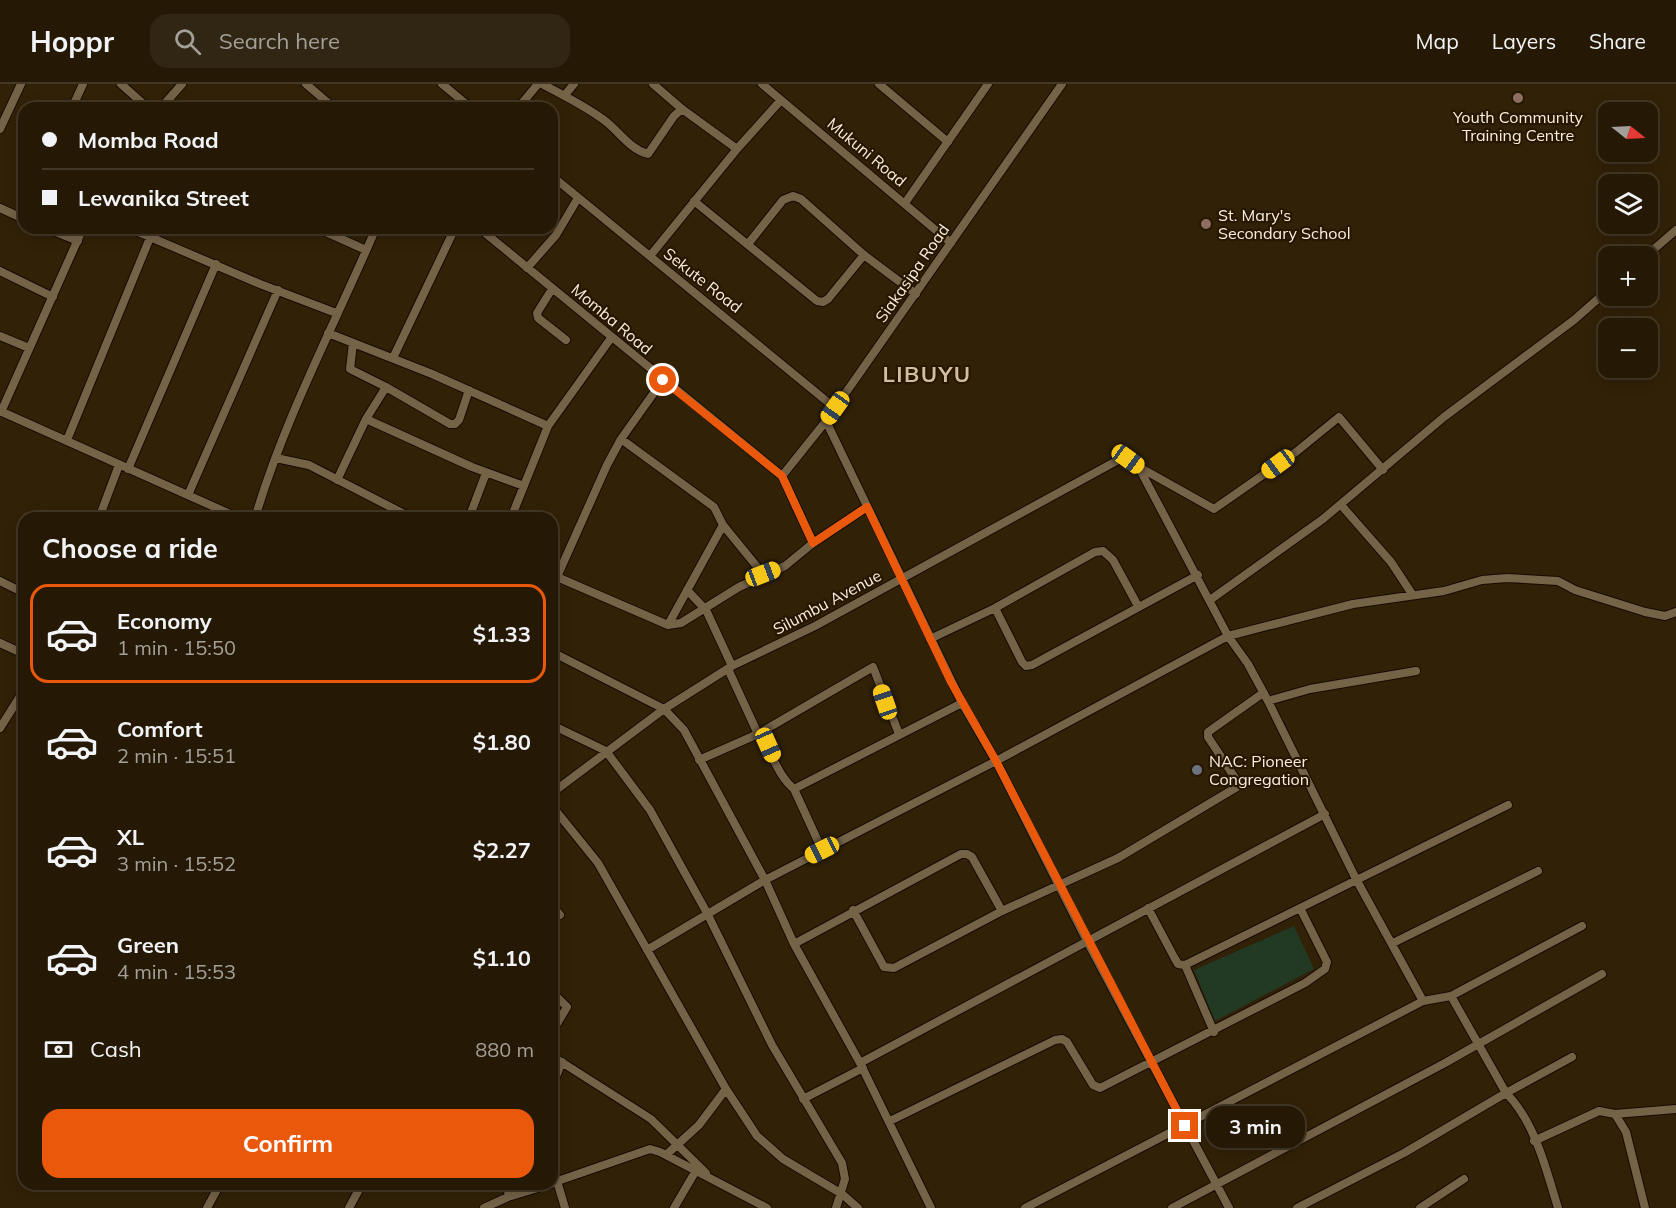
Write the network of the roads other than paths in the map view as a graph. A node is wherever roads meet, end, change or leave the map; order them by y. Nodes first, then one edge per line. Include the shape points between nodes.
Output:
1 (21, 84) edge
2 (83, 84) edge
3 (121, 84) edge
4 (182, 84) edge
5 (306, 84) edge
6 (442, 84) edge
7 (538, 84) edge
8 (543, 84) edge
9 (574, 84) edge
10 (653, 84) edge
11 (762, 84) edge
12 (879, 84) edge
13 (988, 84) edge
14 (1062, 84) edge
15 (564, 96) junction
16 (781, 100) junction
17 (75, 102) edge
18 (141, 102) edge
19 (166, 102) edge
20 (327, 102) edge
21 (464, 102) edge
22 (523, 102) edge
23 (682, 109) junction
24 (0, 129) edge
25 (948, 141) junction
26 (737, 149) junction
27 (558, 181) edge
28 (578, 198) junction
29 (694, 201) junction
30 (905, 203) junction
31 (0, 208) edge
32 (18, 216) edge
33 (1676, 230) edge
34 (558, 233) edge
35 (61, 234) edge
36 (81, 234) edge
37 (151, 234) edge
38 (156, 234) edge
39 (341, 234) edge
40 (373, 234) edge
41 (452, 234) edge
42 (486, 234) edge
43 (557, 234) edge
44 (78, 241) junction
45 (951, 243) junction
46 (747, 244) junction
47 (1658, 246) edge
48 (366, 250) junction
49 (864, 255) junction
50 (650, 256) junction
51 (216, 264) junction
52 (527, 268) junction
53 (0, 271) edge
54 (552, 289) junction
55 (278, 290) junction
56 (916, 294) junction
57 (53, 297) junction
58 (1598, 299) edge
59 (336, 313) junction
60 (328, 333) junction
61 (0, 336) edge
62 (611, 338) junction
63 (566, 340) dead end
64 (353, 344) junction
65 (29, 348) junction
66 (393, 358) junction
67 (663, 380) junction
68 (386, 387) junction
69 (470, 390) junction
70 (835, 408) junction
71 (1, 411) edge
72 (366, 419) junction
73 (826, 421) junction
74 (548, 426) junction
75 (621, 439) junction
76 (68, 440) junction
77 (276, 458) junction
78 (1138, 466) junction
79 (124, 467) junction
80 (1383, 470) junction
81 (486, 473) junction
82 (782, 476) junction
83 (337, 480) junction
84 (524, 486) junction
85 (188, 495) junction
86 (1341, 505) junction
87 (867, 507) junction
88 (102, 512) edge
89 (226, 512) edge
90 (257, 512) edge
91 (400, 512) edge
92 (472, 512) edge
93 (513, 512) edge
94 (723, 525) junction
95 (813, 543) junction
96 (763, 574) junction
97 (558, 575) edge
98 (1198, 575) junction
99 (558, 577) edge
100 (902, 579) junction
101 (0, 581) edge
102 (18, 590) edge
103 (687, 590) junction
104 (1412, 594) junction
105 (1210, 600) junction
106 (1138, 606) junction
107 (994, 608) junction
108 (706, 610) junction
109 (1676, 612) edge
110 (668, 625) junction
111 (1228, 636) junction
112 (930, 639) junction
113 (0, 643) edge
114 (18, 651) edge
115 (558, 655) edge
116 (730, 668) junction
117 (1416, 671) dead end
118 (1263, 693) junction
119 (18, 696) edge
120 (1268, 701) junction
121 (962, 703) junction
122 (664, 709) junction
123 (4, 711) edge
124 (0, 728) edge
125 (558, 728) edge
126 (758, 734) junction
127 (899, 734) junction
128 (606, 751) junction
129 (699, 760) junction
130 (996, 761) junction
131 (558, 789) edge
132 (794, 789) junction
133 (1508, 805) dead end
134 (558, 813) edge
135 (1325, 814) junction
136 (822, 850) junction
137 (1538, 871) dead end
138 (1356, 879) junction
139 (765, 880) junction
140 (1058, 884) junction
141 (1149, 908) junction
142 (1301, 909) junction
143 (853, 910) junction
144 (1002, 911) junction
145 (558, 913) edge
146 (707, 913) junction
147 (560, 915) dead end
148 (1582, 926) dead end
149 (1087, 941) junction
150 (1393, 943) junction
151 (794, 944) junction
152 (647, 950) junction
153 (1185, 965) junction
154 (1602, 974) dead end
155 (1451, 996) junction
156 (558, 998) edge
157 (1423, 1001) junction
158 (558, 1022) edge
159 (1214, 1032) junction
160 (1478, 1043) junction
161 (1572, 1057) dead end
162 (558, 1060) edge
163 (562, 1062) junction
164 (1153, 1063) junction
165 (862, 1065) junction
166 (558, 1072) edge
167 (726, 1089) junction
168 (1506, 1092) junction
169 (803, 1099) junction
170 (1676, 1108) edge
171 (1615, 1114) junction
172 (890, 1121) junction
173 (1185, 1126) junction
174 (1534, 1141) junction
175 (679, 1144) junction
176 (666, 1155) junction
177 (697, 1168) junction
178 (1464, 1179) dead end
179 (558, 1181) edge
180 (1216, 1184) junction
181 (217, 1190) edge
182 (359, 1190) edge
183 (509, 1190) edge
184 (530, 1190) edge
185 (556, 1190) edge
186 (842, 1194) junction
187 (508, 1197) junction
188 (487, 1207) edge
189 (207, 1208) edge
190 (349, 1208) edge
191 (565, 1208) edge
192 (674, 1208) edge
193 (767, 1208) edge
194 (836, 1208) edge
195 (858, 1208) edge
196 (931, 1208) edge
197 (1025, 1208) edge
198 (1172, 1208) edge
199 (1229, 1208) edge
200 (1297, 1208) edge
201 (1420, 1208) edge
202 (1558, 1208) edge
203 (1645, 1208) edge

1 - 24 street
2 - 17 street
3 - 18 street
4 - 19 street
5 - 20 street
6 - 21 street
7 - 22 street
8 - 15 street
9 - 15 street
10 - 23 street
11 - 16 street, Mukuni Road
12 - 25 street
13 - 25 street
14 - 45 street, Siakasipa Road
15 - 23 street via 605,120 636,150 648,154
16 - 26 street
16 - 30 street, Mukuni Road
23 - 26 street
25 - 30 street
26 - 29 street
27 - 28 street, Sekute Road
28 - 34 street
28 - 50 street, Sekute Road
29 - 46 street
29 - 50 street
30 - 45 street, Mukuni Road
31 - 32 street
33 - 47 street
35 - 44 street
36 - 44 street
37 - 76 street
38 - 51 street
39 - 48 street
40 - 48 street
41 - 66 street
42 - 52 street, Momba Road
43 - 52 street
44 - 57 street
45 - 56 street, Siakasipa Road
46 - 49 street via 822,302
46 - 49 street via 783,200 794,196
48 - 59 street
49 - 56 street
50 - 70 street, Sekute Road
51 - 55 street
51 - 79 street
52 - 54 street, Momba Road
53 - 57 street
54 - 62 street, Momba Road
54 - 63 street via 537,313 538,318
55 - 59 street
55 - 85 street
56 - 70 street, Siakasipa Road
57 - 65 street
58 - 80 street via 1444,417
59 - 60 street
60 - 64 street
60 - 77 street
61 - 65 street
62 - 67 street, Momba Road
62 - 74 street
64 - 66 street
64 - 68 street via 350,369
65 - 71 street
66 - 69 street
67 - 75 street
67 - 82 street, Momba Road
68 - 69 street via 450,424 459,420
68 - 72 street
69 - 74 street
70 - 73 street, Siakasipa Road
71 - 76 street
72 - 81 street
72 - 83 street
73 - 82 street, Siakasipa Road
73 - 87 street
74 - 84 street
75 - 94 street via 714,507
75 - 97 street
76 - 79 street
77 - 83 street via 309,465
77 - 90 street
78 - 80 street via 1214,509 1339,417
78 - 98 street
78 - 100 street, Silumbu Avenue via 1120,459
79 - 85 street
79 - 88 street
80 - 86 street
81 - 84 street
81 - 92 street
82 - 95 street, Momba Road
83 - 91 street
84 - 93 street
85 - 89 street
86 - 104 street via 1391,562
86 - 105 street
87 - 95 street
87 - 100 street
94 - 96 street
94 - 103 street
95 - 96 street via 785,566
96 - 108 street
98 - 105 street
98 - 106 street
99 - 110 street
100 - 112 street
100 - 116 street, Silumbu Avenue
101 - 102 street
103 - 108 street
103 - 110 street
104 - 109 street via 1444,591 1482,580 1539,579 1558,581 1645,612 1665,616
104 - 111 street via 1353,604
105 - 111 street
106 - 107 street via 1113,560 1102,551
106 - 107 street via 1026,666
107 - 112 street
108 - 110 street
108 - 116 street
111 - 118 street
111 - 130 street
112 - 121 street
113 - 114 street
115 - 122 street
116 - 122 street, Silumbu Avenue
116 - 126 street
117 - 120 street via 1310,689
118 - 120 street
118 - 140 street via 1208,732 1237,780 1237,787 1118,858
119 - 123 street
120 - 135 street
121 - 127 street
121 - 130 street
122 - 128 street, Silumbu Avenue
122 - 129 street via 684,730
123 - 124 street
125 - 128 street
126 - 127 street via 873,667
126 - 129 street
126 - 132 street via 768,745 786,783
127 - 132 street
128 - 131 street, Silumbu Avenue
128 - 146 street via 650,810
129 - 139 street
130 - 136 street
130 - 140 street
132 - 136 street
133 - 138 street
134 - 152 street via 598,863
135 - 138 street
135 - 141 street
136 - 139 street
137 - 150 street
138 - 142 street
138 - 150 street
139 - 146 street
139 - 151 street
140 - 144 street
140 - 149 street
141 - 149 street
141 - 153 street via 1178,964
142 - 153 street
142 - 159 street via 1323,951 1325,969
143 - 144 street via 967,854
143 - 144 street via 881,962 890,969
143 - 151 street
145 - 147 street
146 - 152 street
146 - 169 street
148 - 155 street
149 - 164 street
149 - 165 street
150 - 157 street
151 - 165 street
152 - 167 street
153 - 159 street
154 - 160 street
155 - 157 street
155 - 160 street
156 - 158 street via 567,1007
157 - 173 street
159 - 164 street
160 - 168 street
160 - 180 street
161 - 168 street
162 - 163 street
163 - 166 street
163 - 175 street via 651,1119
164 - 172 street via 1100,1089 1067,1042 1055,1040
164 - 173 street
165 - 169 street
165 - 172 street
167 - 175 street
167 - 186 street via 769,1149
168 - 174 street via 1519,1107
168 - 200 street via 1404,1153
169 - 186 street via 845,1171
170 - 171 street
171 - 174 street via 1599,1111
171 - 203 street via 1626,1131
172 - 196 street
173 - 180 street
173 - 197 street
174 - 202 street
175 - 176 street
175 - 177 street
176 - 177 street
176 - 179 street via 650,1149 641,1151
177 - 192 street
177 - 193 street
178 - 201 street
180 - 198 street
180 - 199 street
181 - 189 street
182 - 190 street
183 - 187 street
184 - 187 street
185 - 191 street
186 - 194 street
186 - 195 street
187 - 188 street

